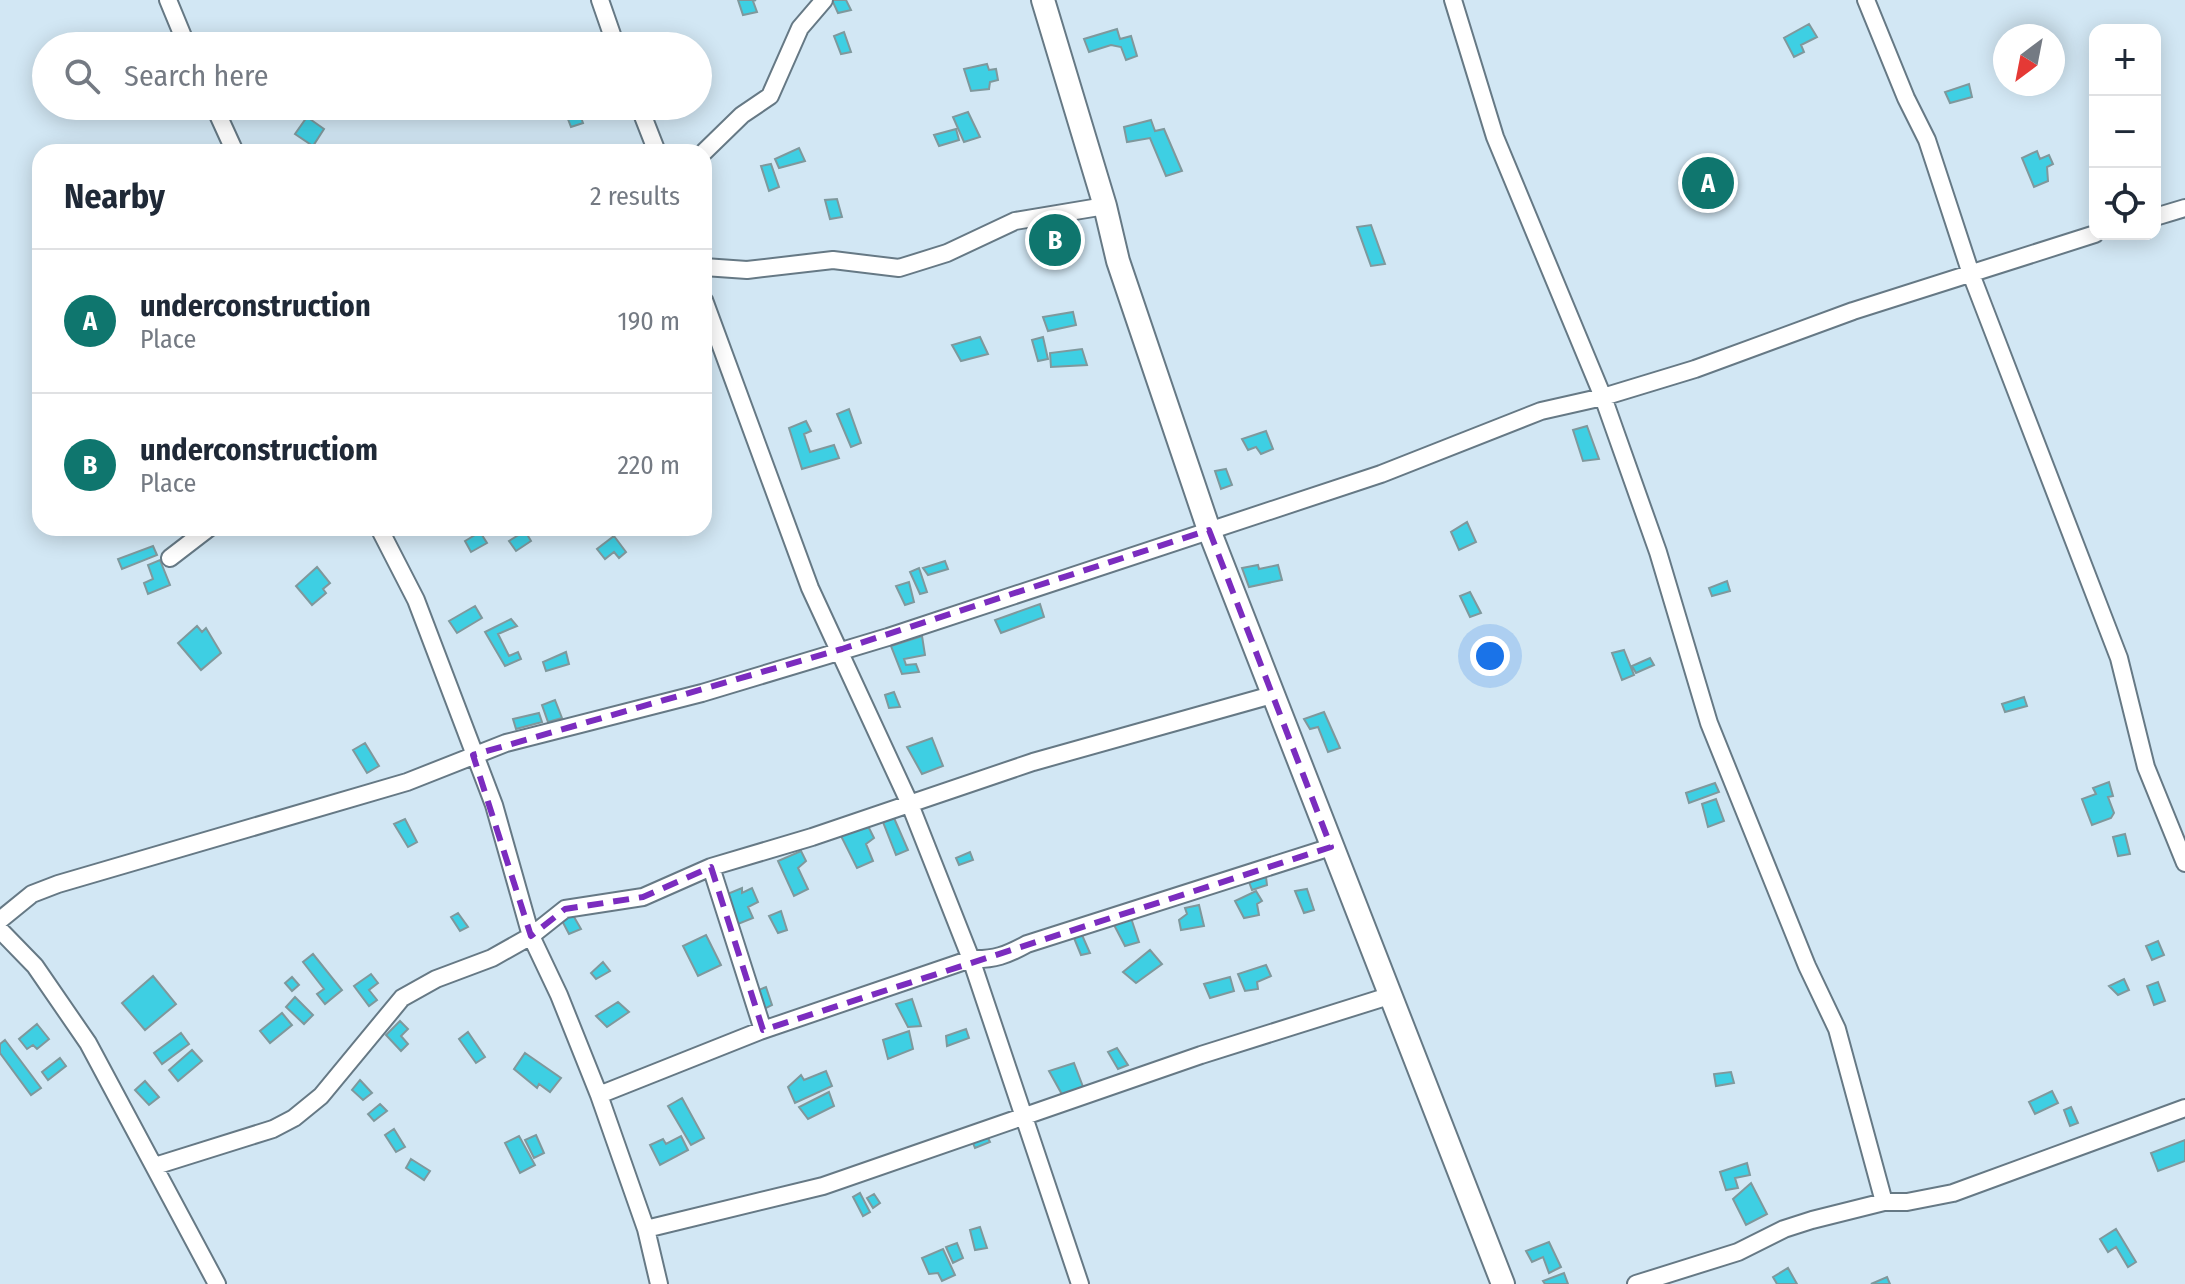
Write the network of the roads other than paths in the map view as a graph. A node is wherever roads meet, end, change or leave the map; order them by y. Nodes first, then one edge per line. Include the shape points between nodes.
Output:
1 (168, 0) edge
2 (600, 0) edge
3 (824, 0) edge
4 (1043, 0) edge
5 (1453, 0) edge
6 (1866, 0) edge
7 (181, 32) edge
8 (611, 32) edge
9 (220, 120) edge
10 (644, 120) edge
11 (231, 144) edge
12 (654, 144) edge
13 (712, 144) edge
14 (1105, 206) junction
15 (2185, 208) edge
16 (2161, 215) edge
17 (2089, 236) edge
18 (712, 268) edge
19 (1971, 274) junction
20 (712, 322) edge
21 (1603, 397) junction
22 (1209, 530) junction
23 (199, 536) edge
24 (383, 536) edge
25 (170, 558) dead end
26 (842, 649) junction
27 (1272, 695) junction
28 (473, 755) junction
29 (909, 802) junction
30 (1331, 847) junction
31 (2185, 863) edge
32 (711, 867) junction
33 (0, 920) edge
34 (0, 930) edge
35 (531, 936) junction
36 (971, 959) junction
37 (1392, 995) junction
38 (763, 1030) junction
39 (599, 1095) junction
40 (2185, 1108) edge
41 (1022, 1117) junction
42 (155, 1166) junction
43 (1884, 1202) junction
44 (646, 1229) junction
45 (217, 1284) edge
46 (659, 1284) edge
47 (1080, 1284) edge
48 (1503, 1284) edge
49 (1636, 1284) edge

1 - 7 street
2 - 8 street
3 - 13 street via 800,28 770,96
4 - 14 street
5 - 21 street via 1495,137
6 - 19 street via 1927,140
9 - 11 street
10 - 12 street
14 - 18 street via 1015,221 947,253 899,268 833,260 747,270
14 - 22 street via 1123,278
15 - 16 street
17 - 19 street
19 - 21 street
19 - 31 street via 2119,658 2146,767
20 - 26 street via 810,588
21 - 22 street via 1541,411 1381,474
21 - 43 street via 1658,552 1709,723 1837,1029
22 - 26 street
22 - 27 street
23 - 25 street
24 - 28 street via 416,600
26 - 28 street
26 - 29 street
27 - 29 street
27 - 30 street
28 - 33 street via 407,782 58,884 32,894
28 - 35 street via 506,841
29 - 32 street
29 - 36 street
30 - 36 street via 1027,944 999,958
30 - 37 street
32 - 35 street via 643,897 565,909
32 - 38 street
34 - 42 street via 59,999
35 - 39 street
35 - 42 street via 402,998 321,1096 294,1118
36 - 38 street
36 - 41 street
37 - 41 street
37 - 48 street
38 - 39 street
39 - 44 street
40 - 43 street via 1953,1193
41 - 44 street via 823,1186
41 - 47 street
42 - 45 street
43 - 49 street via 1784,1229 1738,1252
44 - 46 street

